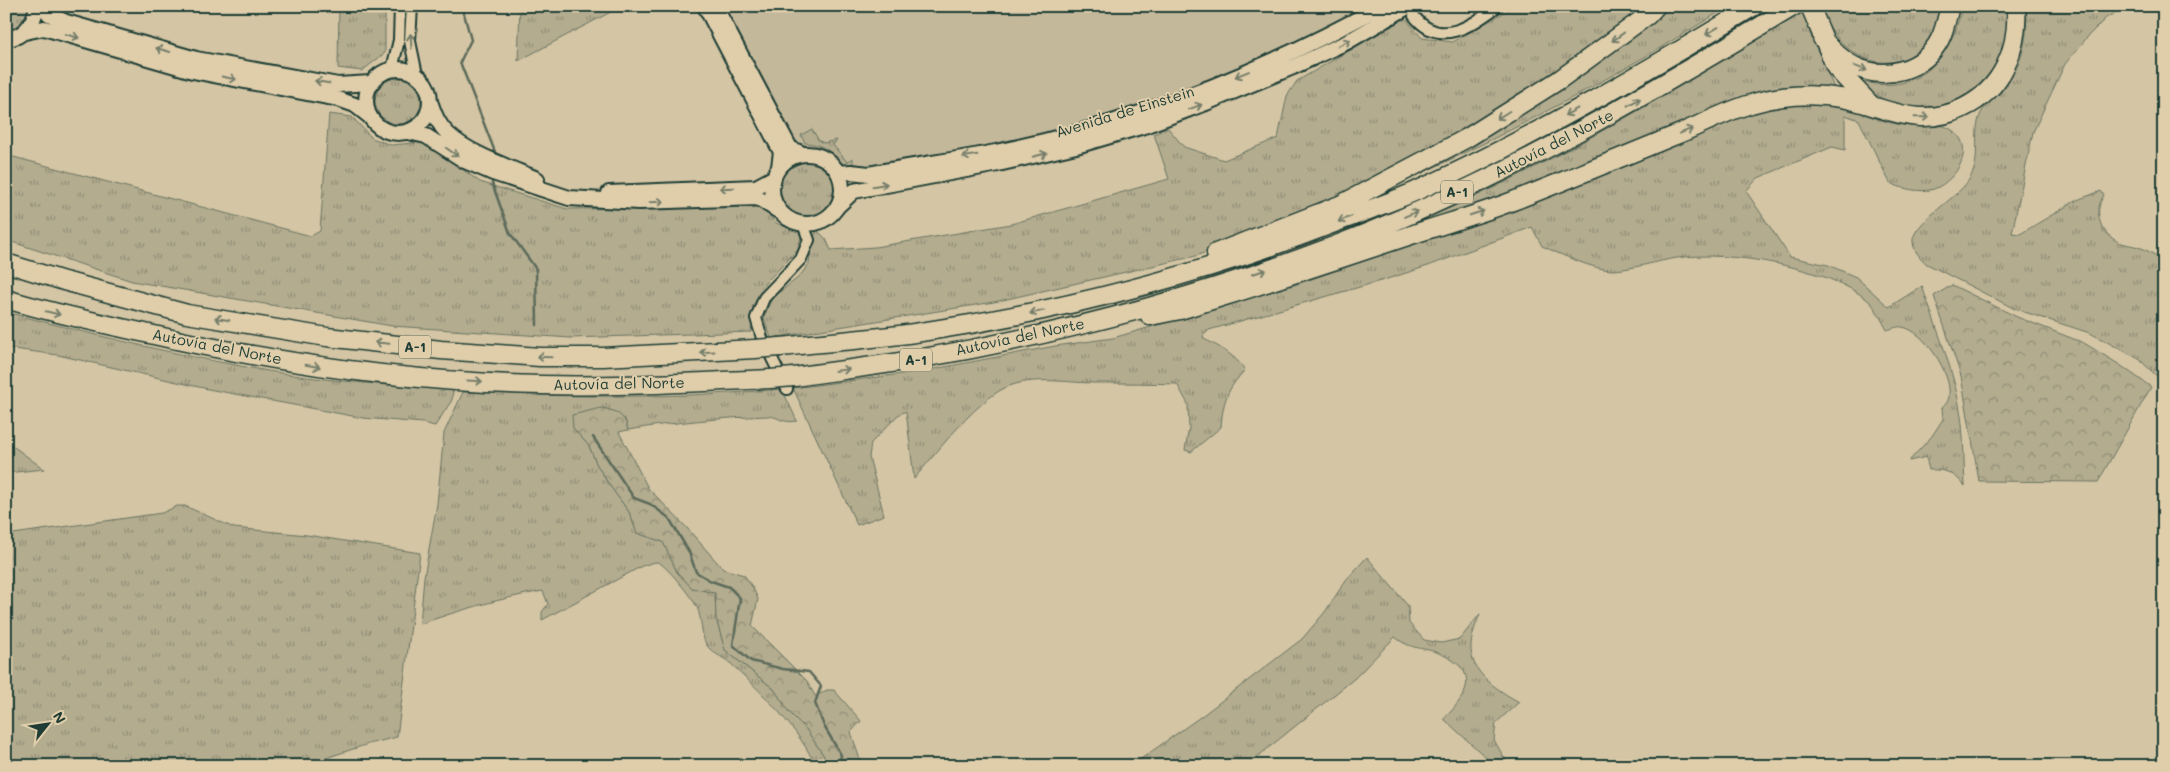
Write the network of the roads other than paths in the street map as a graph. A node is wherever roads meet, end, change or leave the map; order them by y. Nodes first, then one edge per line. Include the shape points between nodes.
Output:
1 (37, 6) edge
2 (43, 6) edge
3 (400, 6) edge
4 (412, 6) edge
5 (705, 6) edge
6 (716, 6) edge
7 (1498, 6) edge
8 (1754, 6) edge
9 (1794, 6) edge
10 (1950, 6) edge
11 (2016, 6) edge
12 (1380, 7) edge
13 (1655, 9) edge
14 (1812, 10) edge
15 (1412, 11) edge
16 (25, 32) junction
17 (1822, 38) junction
18 (6, 39) edge
19 (392, 69) junction
20 (417, 75) junction
21 (371, 83) junction
22 (430, 104) junction
23 (1874, 108) junction
24 (369, 116) junction
25 (408, 132) junction
26 (803, 154) junction
27 (776, 172) junction
28 (838, 173) junction
29 (838, 206) junction
30 (780, 212) junction
31 (803, 224) junction
32 (6, 254) edge
33 (6, 263) edge
34 (64, 281) junction
35 (6, 298) edge
36 (1085, 301) junction
37 (1095, 321) junction
38 (790, 383) junction

1 - 16 street via 32,24
21 -> 2 street via 338,85 196,59 66,22 49,14
3 - 19 street via 399,40
20 -> 4 street via 410,41
5 - 27 street via 781,152
6 - 26 street via 790,148
7 - 15 street via 1462,29 1450,32 1426,28
8 -> 36 highway, Autovía del Norte / A-1 via 1611,91 1413,192 1218,265
37 -> 9 highway, Autovía del Norte / A-1 via 1286,263 1422,209 1547,150 1658,89
17 -> 10 highway via 1839,57 1854,66 1882,74 1891,73 1916,64 1932,51 1939,41
23 -> 11 highway via 1900,115 1927,117 1951,113 1977,100 1994,84 2008,62 2016,33
12 -> 28 street, Avenida de Einstein via 1287,54 1143,111 996,152 869,174
13 -> 36 highway via 1559,80 1475,132 1340,206
14 - 17 highway
29 -> 15 street, Avenida de Einstein via 854,191 998,164 1147,125 1293,68
16 - 18 street
16 -> 24 street via 44,28 193,72 338,99 355,105
17 - 23 highway via 1836,68
19 - 20 street
19 - 21 street
20 - 22 street via 425,82
21 - 24 street via 365,103
22 - 25 street via 424,121
27 -> 22 street via 756,187 602,193 558,186 483,156 448,134
37 -> 23 highway via 1180,310 1482,212 1751,104 1795,95 1841,98
24 - 25 street via 382,129 399,134
25 -> 30 street via 426,136 465,161 493,173 569,198 639,202 758,198
26 - 27 street via 794,156
26 - 28 street via 824,158
27 - 30 street via 772,190
28 - 29 street via 842,184
29 - 31 street via 824,220
30 - 31 street
31 - 38 street via 809,240 801,259 764,298 756,318 762,338
32 - 34 highway
33 - 34 highway, Autovía del Norte / A-1
36 -> 34 highway, Autovía del Norte / A-1, bridge via 921,332 780,347 603,357 540,357 327,337 188,314
35 -> 38 highway, Autovía del Norte / A-1, bridge via 46,311 187,343 328,368 446,380 540,385 770,379
38 -> 37 highway, Autovía del Norte / A-1

